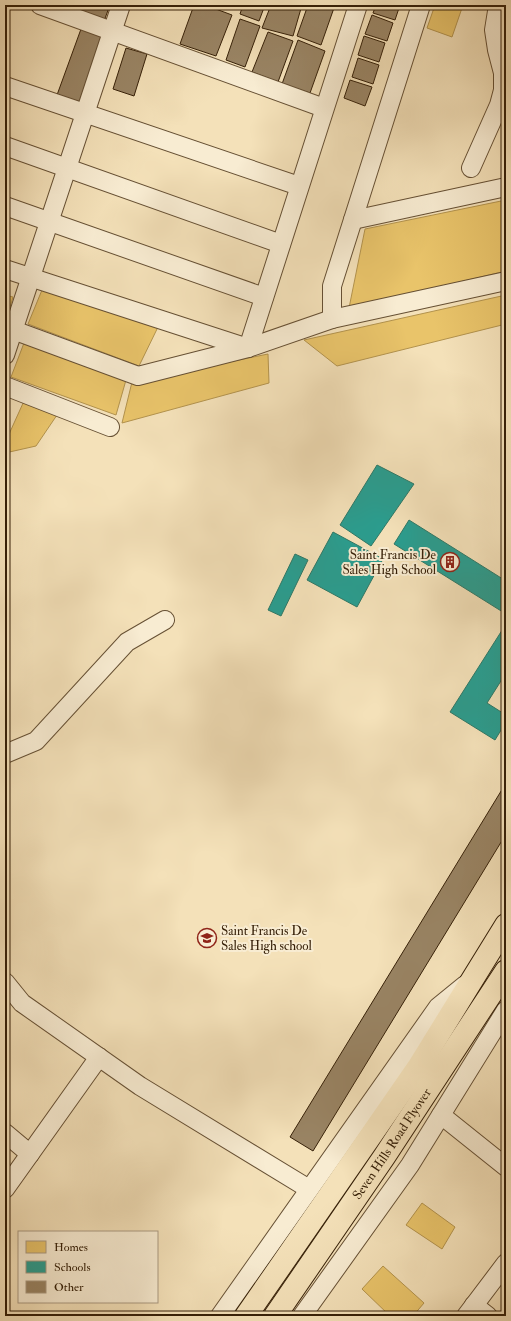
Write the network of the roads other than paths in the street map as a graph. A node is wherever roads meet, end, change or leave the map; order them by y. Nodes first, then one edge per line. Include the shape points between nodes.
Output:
1 (40, 5) edge
2 (120, 5) edge
3 (358, 5) edge
4 (421, 5) edge
5 (498, 5) edge
6 (111, 32) junction
7 (5, 86) edge
8 (324, 108) junction
9 (84, 112) junction
10 (5, 146) edge
11 (66, 167) junction
12 (471, 168) dead end
13 (299, 186) junction
14 (506, 187) edge
15 (5, 206) edge
16 (353, 220) junction
17 (48, 222) junction
18 (281, 244) junction
19 (5, 268) edge
20 (31, 277) junction
21 (506, 281) edge
22 (264, 297) junction
23 (332, 319) junction
24 (9, 328) edge
25 (248, 348) junction
26 (5, 355) edge
27 (5, 386) edge
28 (110, 427) dead end
29 (165, 620) dead end
30 (5, 754) edge
31 (506, 925) edge
32 (506, 971) edge
33 (474, 978) junction
34 (5, 982) edge
35 (503, 1021) edge
36 (99, 1057) junction
37 (441, 1114) junction
38 (5, 1133) edge
39 (30, 1154) junction
40 (506, 1167) edge
41 (5, 1189) edge
42 (309, 1189) junction
43 (506, 1263) edge
44 (476, 1312) edge
45 (220, 1316) edge
46 (246, 1316) edge
47 (275, 1316) edge
48 (302, 1316) edge

1 - 6 street
2 - 6 street
3 - 8 street
4 - 16 street
5 - 12 street via 494,30 503,72 503,90
6 - 8 street
6 - 9 street
7 - 9 street
8 - 13 street
9 - 11 street
9 - 13 street
10 - 11 street
11 - 17 street
11 - 18 street
13 - 18 street
14 - 16 street
15 - 17 street
16 - 23 street via 332,286
17 - 20 street
17 - 22 street
18 - 22 street
19 - 20 street
20 - 24 street
20 - 25 street
21 - 23 street
22 - 25 street
23 - 25 street
24 - 25 street via 138,376
24 - 26 street
27 - 28 street
29 - 30 street via 127,642 36,741
31 - 33 highway, Seven Hills Road Flyover
32 - 47 highway, Seven Hills Road Flyover via 384,1157
33 - 42 street via 438,1007
33 - 46 highway, Seven Hills Road Flyover via 414,1072
34 - 36 street via 22,1003
35 - 37 street
36 - 39 street
36 - 42 street via 140,1086
37 - 40 street
37 - 48 street via 410,1165
38 - 39 street
39 - 41 street
42 - 45 street
43 - 44 street

